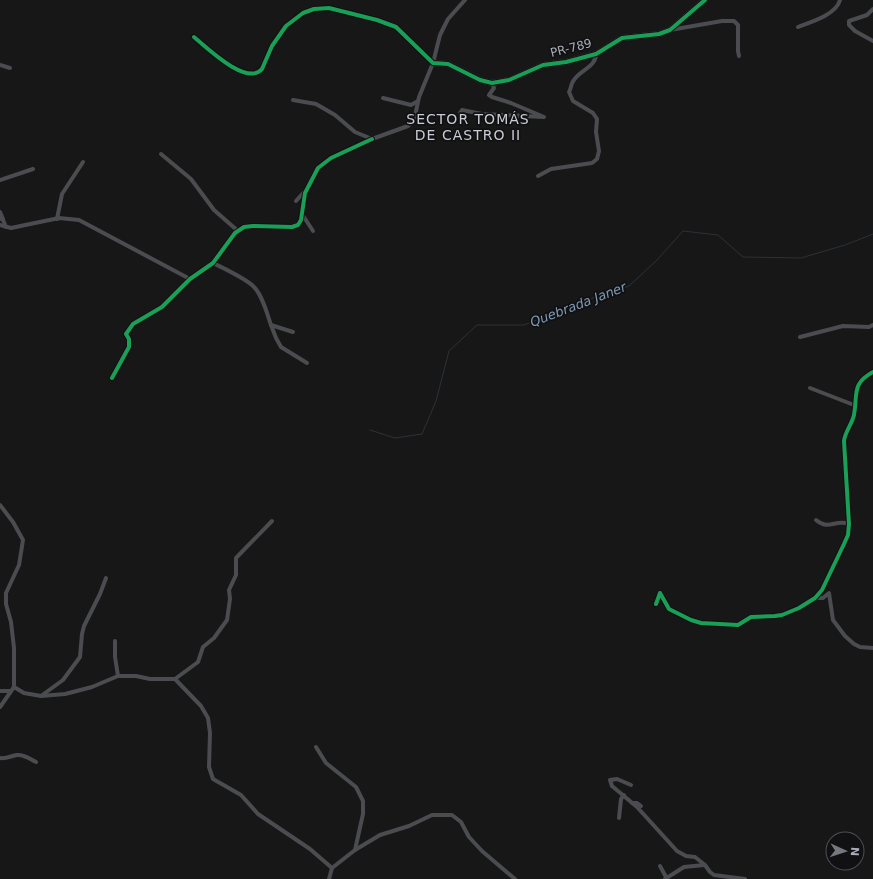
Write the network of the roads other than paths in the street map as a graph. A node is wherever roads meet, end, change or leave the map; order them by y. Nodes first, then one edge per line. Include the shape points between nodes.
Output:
1 (465, 0) edge
2 (705, 0) edge
3 (840, 0) edge
4 (873, 9) edge
5 (798, 28) dead end
6 (670, 30) junction
7 (194, 37) dead end
8 (873, 41) edge
9 (596, 54) junction
10 (739, 56) dead end
11 (433, 63) junction
12 (0, 64) edge
13 (10, 68) dead end
14 (492, 83) junction
15 (383, 98) dead end
16 (293, 100) dead end
17 (418, 100) junction
18 (460, 113) dead end
19 (372, 139) junction
20 (161, 154) dead end
21 (83, 162) dead end
22 (33, 169) dead end
23 (538, 176) dead end
24 (0, 180) edge
25 (308, 187) junction
26 (296, 201) dead end
27 (0, 212) edge
28 (302, 214) junction
29 (57, 218) junction
30 (2, 219) edge
31 (0, 226) edge
32 (6, 227) junction
33 (313, 231) dead end
34 (238, 232) junction
35 (213, 263) junction
36 (190, 279) junction
37 (271, 325) junction
38 (873, 325) edge
39 (293, 332) dead end
40 (800, 337) dead end
41 (307, 363) dead end
42 (873, 372) edge
43 (112, 378) dead end
44 (810, 388) dead end
45 (854, 405) junction
46 (0, 505) edge
47 (816, 520) dead end
48 (272, 521) dead end
49 (849, 524) junction
50 (106, 578) dead end
51 (815, 598) junction
52 (656, 604) dead end
53 (115, 641) dead end
54 (873, 648) edge
55 (118, 676) junction
56 (175, 679) junction
57 (13, 689) junction
58 (0, 691) edge
59 (41, 696) junction
60 (0, 707) edge
61 (316, 747) dead end
62 (0, 758) edge
63 (36, 762) dead end
64 (631, 785) dead end
65 (624, 796) junction
66 (632, 803) junction
67 (641, 806) dead end
68 (619, 818) dead end
69 (355, 850) junction
70 (705, 865) junction
71 (660, 866) dead end
72 (332, 868) junction
73 (666, 878) edge
74 (329, 879) edge
75 (515, 879) edge
76 (745, 879) edge

1 - 11 street via 448,19 440,35
2 - 6 street, PR-789 / PR-789
3 - 5 street via 835,10
4 - 8 street via 867,15 849,21 854,31
6 - 9 street, PR-789 / PR-789 via 659,34 622,38
6 - 10 street via 722,20 734,21 738,25
7 - 11 street via 232,68 246,73 259,72 286,26 303,13 329,8 396,27
9 - 14 street, PR-789 / PR-789 via 543,65 509,80
9 - 23 street via 596,59 574,80 569,92 573,101 593,113 597,119 597,159 592,163 551,169
11 - 14 street via 448,64 480,80
11 - 17 street
12 - 13 street
14 - 18 street via 494,88 489,94 492,97 544,117 482,114 462,110
15 - 17 street via 411,105
16 - 19 street via 316,104 335,115 355,132
17 - 19 street via 414,121 408,126
19 - 25 street via 331,158 318,168
20 - 34 street via 191,179 214,210
21 - 29 street via 62,194
22 - 24 street
25 - 26 street
25 - 28 street
27 - 30 street
28 - 33 street
28 - 34 street via 298,225 292,227 253,226 244,227
29 - 32 street
29 - 36 street via 79,220
30 - 32 street
31 - 32 street
34 - 35 street
35 - 36 street
35 - 37 street via 254,287
36 - 43 street via 162,307 133,324 127,331 129,346
37 - 39 street
37 - 41 street via 281,347
38 - 40 street via 843,326
42 - 45 street via 858,384
44 - 45 street
45 - 49 street via 854,416 844,441
46 - 57 street via 23,540 19,565 6,593 14,648
47 - 49 street via 826,526 843,522
48 - 56 street via 236,558 236,575 229,590 227,620 204,647 198,662
49 - 51 street via 844,544 822,590
50 - 59 street via 84,626 80,658 63,680
51 - 52 street via 782,615 751,617 738,625 691,620 669,609 660,593
51 - 54 street via 823,598 828,593 833,620 845,636 860,647
53 - 55 street
55 - 56 street
55 - 59 street via 92,687 65,694
56 - 72 street via 201,706 208,718 209,767 213,779 241,794 258,814 310,849
57 - 58 street
57 - 59 street
57 - 60 street
61 - 69 street via 326,763 356,787 363,801 363,814
62 - 63 street via 17,755
64 - 65 street via 617,779 610,780 612,786
65 - 66 street
65 - 68 street via 621,799
66 - 67 street
66 - 70 street via 677,851 695,857
69 - 72 street
69 - 75 street via 380,835 409,826 432,815 452,815 461,822 482,851
70 - 73 street via 684,867
70 - 76 street via 714,875
71 - 73 street
72 - 74 street

